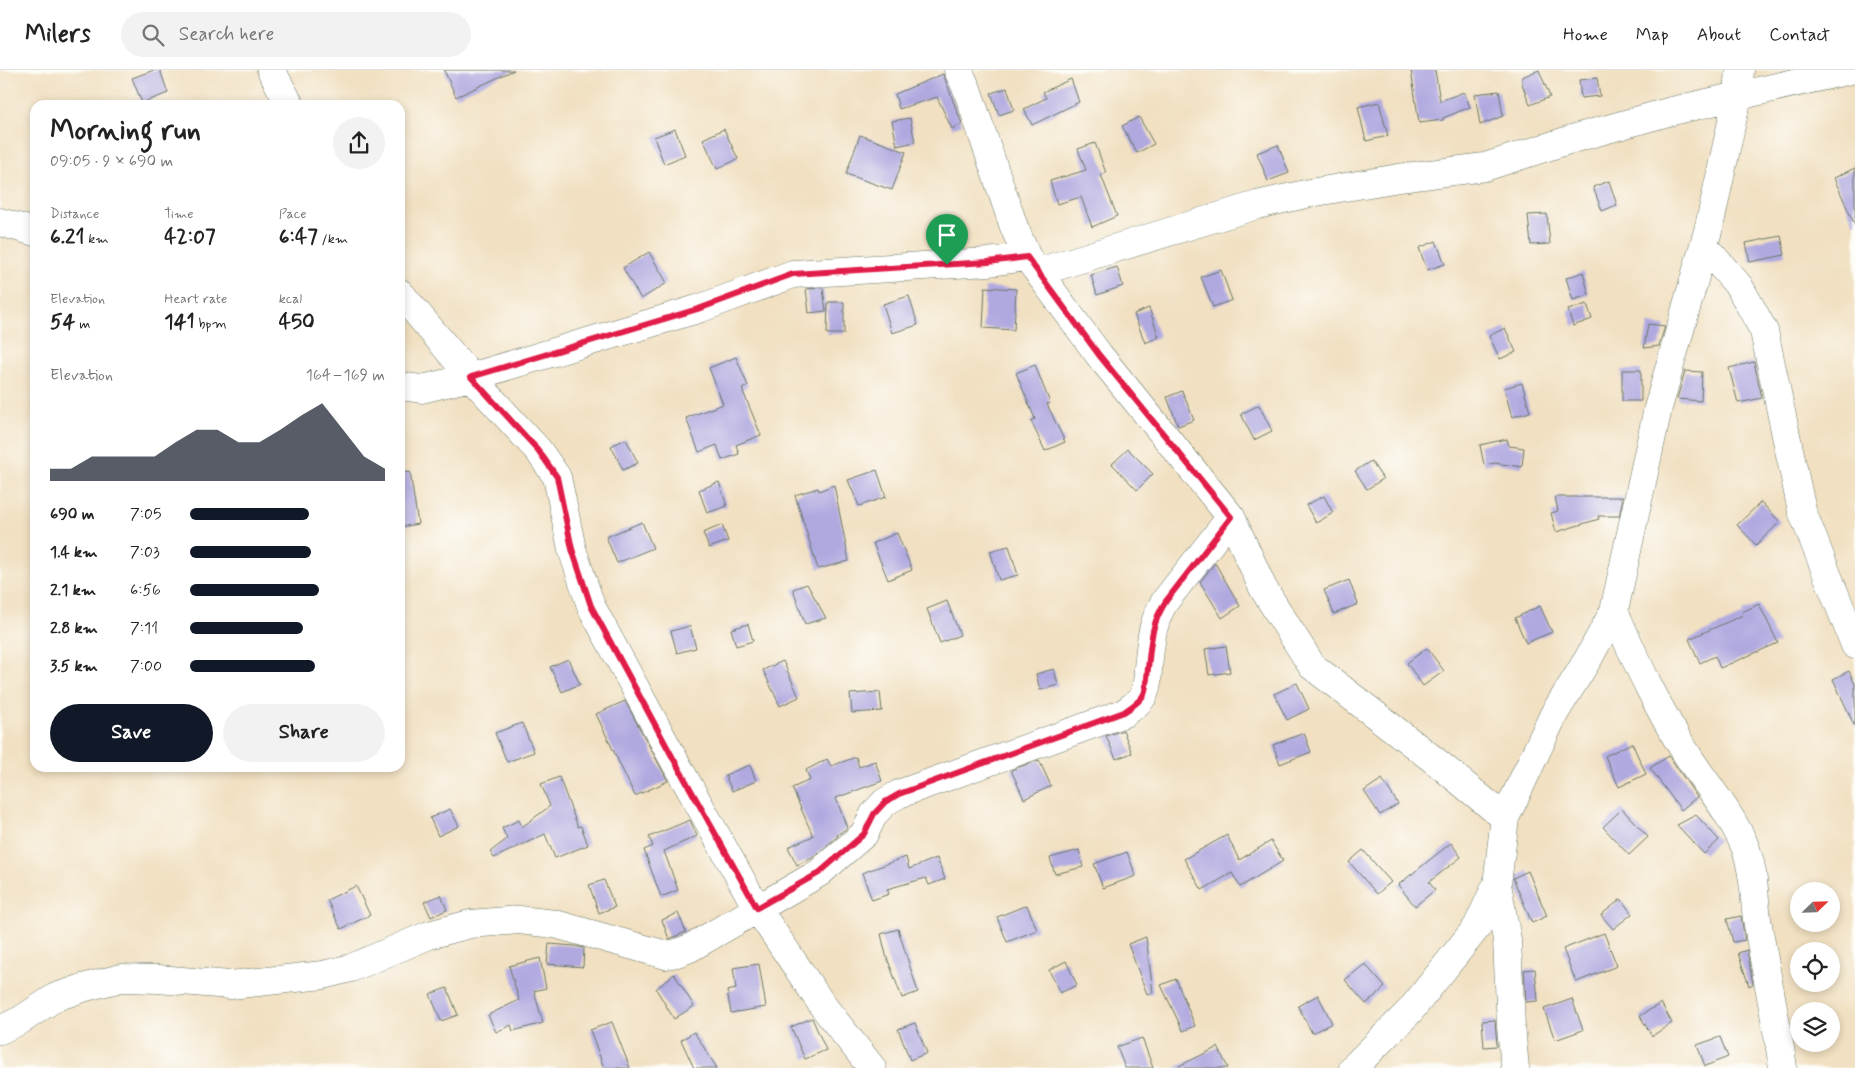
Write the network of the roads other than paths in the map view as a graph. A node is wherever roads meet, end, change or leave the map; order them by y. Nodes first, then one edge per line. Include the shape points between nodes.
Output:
1 (271, 70) edge
2 (958, 70) edge
3 (1850, 70) edge
4 (1739, 82) edge
5 (287, 100) edge
6 (0, 222) edge
7 (30, 231) edge
8 (1704, 246) junction
9 (1032, 264) junction
10 (405, 299) edge
11 (471, 377) junction
12 (405, 387) edge
13 (1231, 517) junction
14 (1614, 611) junction
15 (1855, 645) edge
16 (1505, 818) junction
17 (1497, 884) junction
18 (757, 908) junction
19 (0, 1030) edge
20 (872, 1068) edge
21 (1353, 1068) edge
22 (1515, 1068) edge
23 (1783, 1068) edge

1 - 5 street
2 - 9 street via 1014,227
3 - 4 street
4 - 8 street
4 - 9 street via 1668,112 1486,167 1310,192
6 - 7 street
8 - 14 street via 1658,408
8 - 15 street via 1739,286 1764,332 1802,511
9 - 11 street via 988,262 793,274 701,308
9 - 13 street via 1099,355
10 - 11 street
11 - 12 street via 422,389
11 - 18 street via 538,450 557,477 572,549 591,606
13 - 16 street via 1263,588 1312,666
13 - 18 street via 1156,616 1144,696 1134,705 1124,712 899,794 885,802 874,814 864,834 819,873
14 - 16 street via 1554,714
14 - 23 street via 1639,670 1666,721 1736,829 1746,850 1754,879 1757,917
16 - 17 street
17 - 21 street via 1477,927 1410,1011
17 - 22 street via 1507,940
18 - 19 street via 690,948 666,955 555,924 519,920 470,924 429,935 351,968 323,975 230,985 121,978 56,997
18 - 20 street via 824,1006

